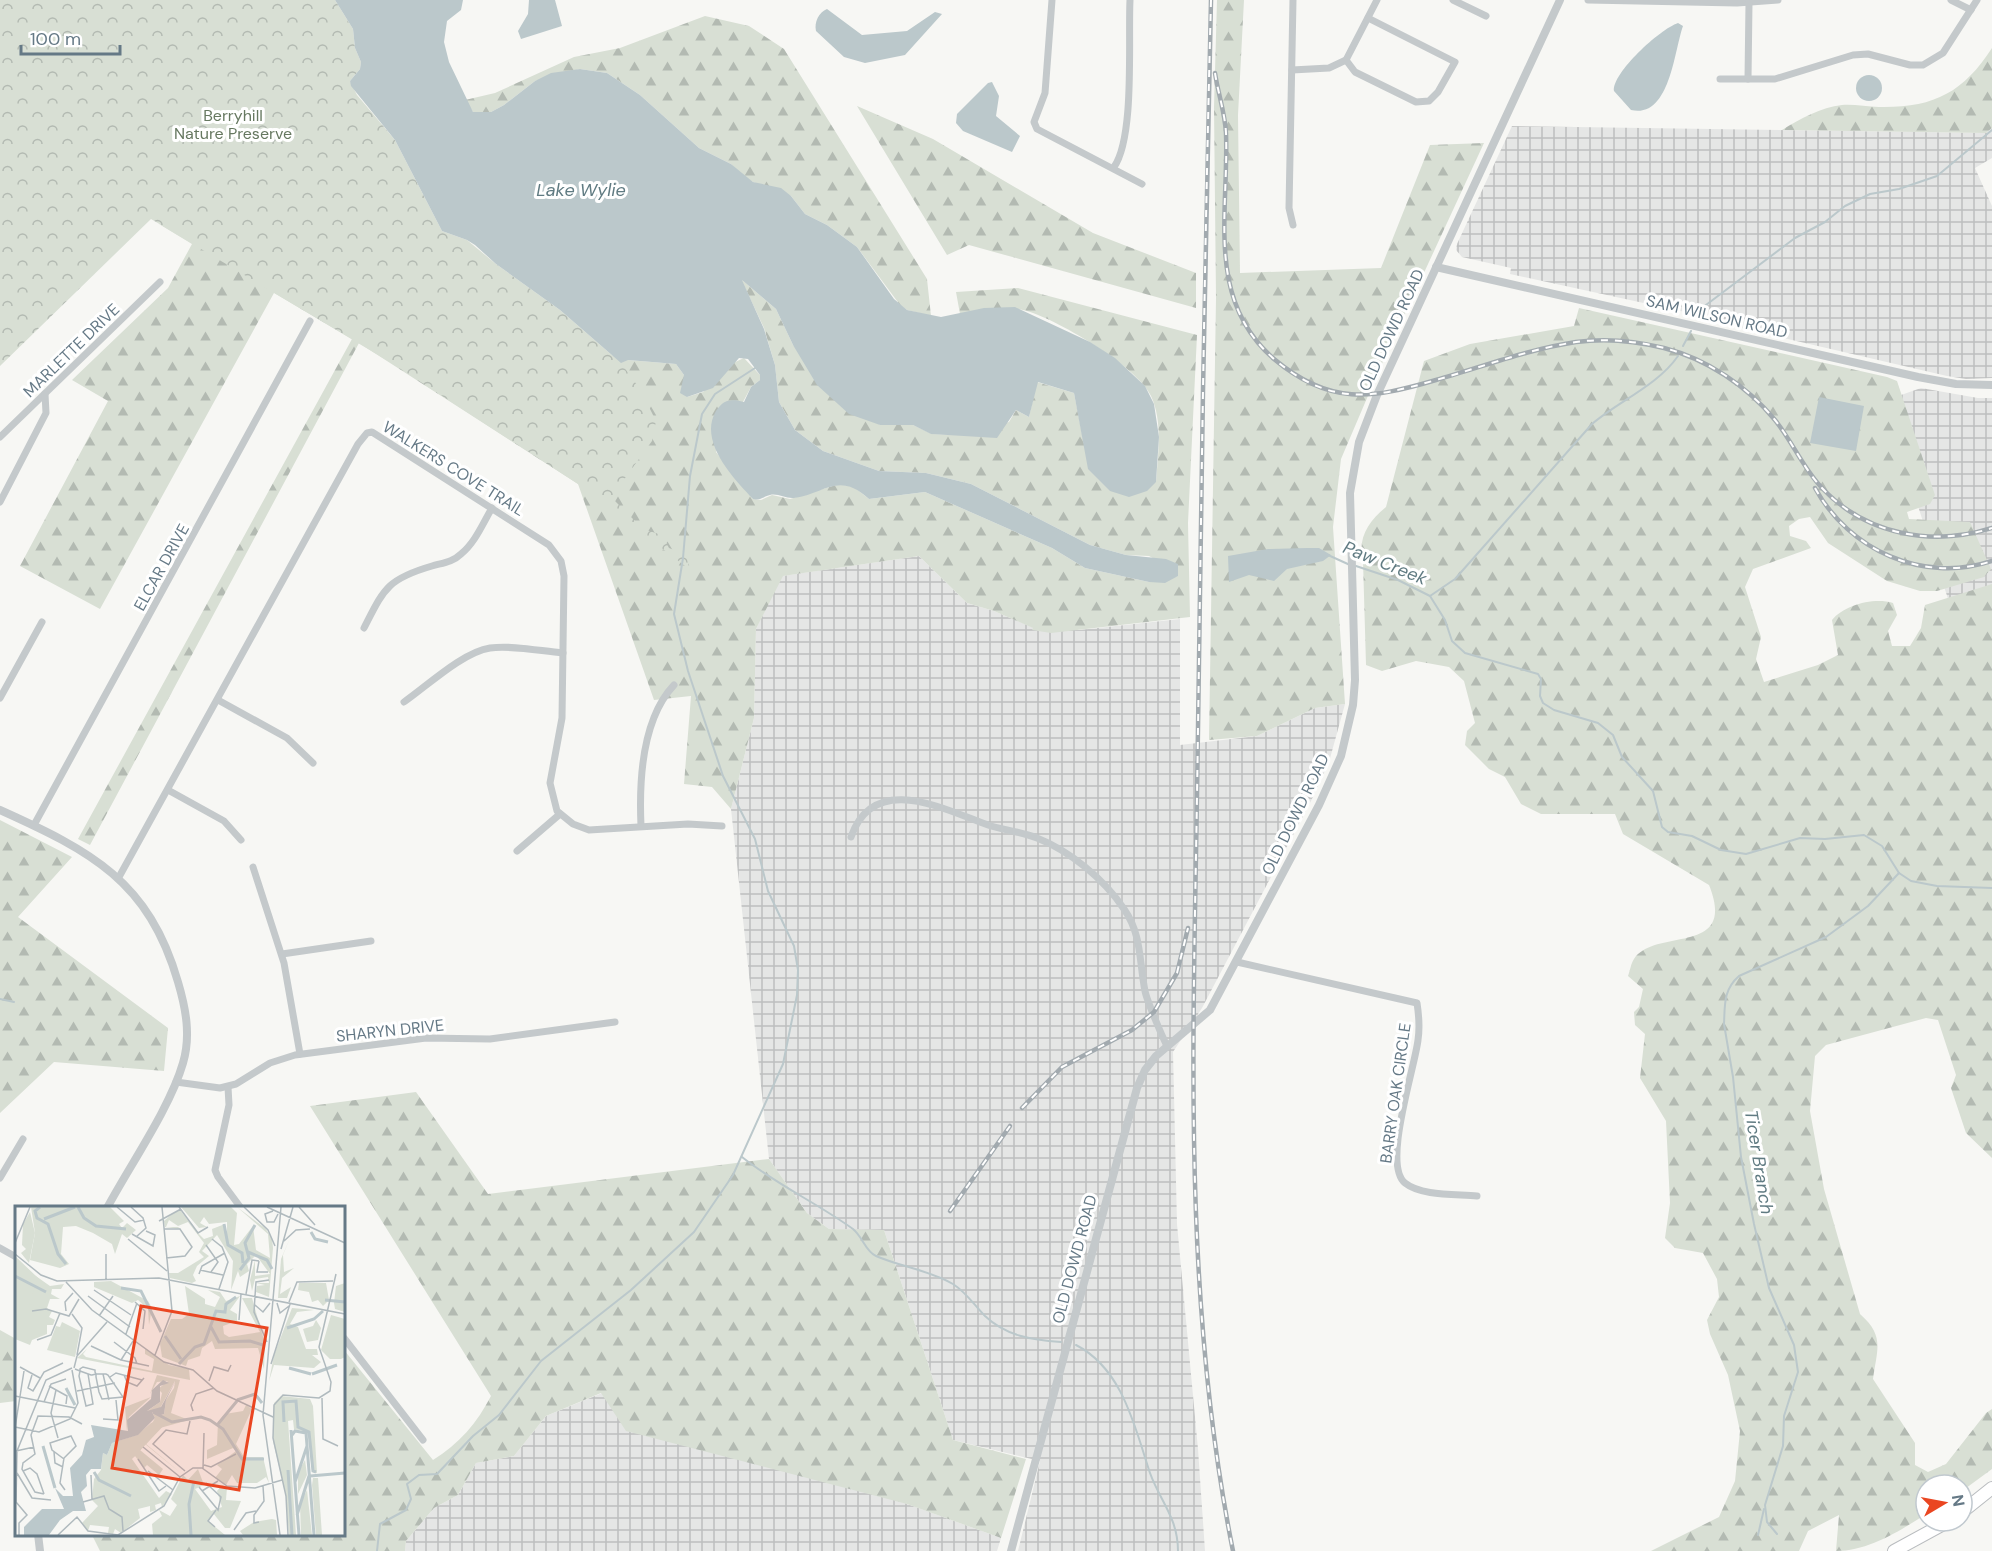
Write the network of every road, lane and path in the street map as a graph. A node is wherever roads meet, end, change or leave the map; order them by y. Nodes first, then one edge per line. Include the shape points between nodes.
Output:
1 (1052, 0) edge
2 (1130, 0) edge
3 (1293, 0) edge
4 (1377, 0) edge
5 (1453, 0) edge
6 (1560, 0) edge
7 (1588, 0) edge
8 (1778, 0) edge
9 (1951, 0) edge
10 (1977, 0) edge
11 (1749, 3) junction
12 (1971, 10) junction
13 (1486, 16) dead end
14 (1368, 18) junction
15 (1346, 60) junction
16 (1292, 70) junction
17 (1720, 79) dead end
18 (1748, 79) junction
19 (1114, 167) junction
20 (1142, 184) dead end
21 (1293, 225) dead end
22 (1436, 267) junction
23 (160, 282) dead end
24 (310, 321) dead end
25 (1992, 385) edge
26 (45, 394) junction
27 (0, 437) edge
28 (0, 502) edge
29 (492, 508) junction
30 (42, 622) dead end
31 (364, 628) dead end
32 (563, 653) junction
33 (674, 685) dead end
34 (0, 698) edge
35 (218, 700) junction
36 (404, 702) dead end
37 (313, 763) dead end
38 (168, 790) junction
39 (0, 810) edge
40 (560, 814) junction
41 (34, 825) junction
42 (641, 826) junction
43 (722, 826) dead end
44 (851, 837) dead end
45 (242, 840) dead end
46 (517, 851) dead end
47 (253, 867) dead end
48 (119, 877) junction
49 (371, 941) dead end
50 (282, 954) junction
51 (1237, 963) junction
52 (615, 1022) dead end
53 (1167, 1046) junction
54 (300, 1054) junction
55 (176, 1082) junction
56 (228, 1087) junction
57 (23, 1139) dead end
58 (0, 1179) edge
59 (1477, 1196) dead end
60 (107, 1206) edge
61 (239, 1206) edge
62 (0, 1248) edge
63 (15, 1256) edge
64 (345, 1339) edge
65 (423, 1440) dead end
66 (1992, 1488) edge
67 (1974, 1502) edge
68 (1927, 1533) edge
69 (38, 1536) edge
70 (40, 1551) edge
71 (1011, 1551) edge
72 (1894, 1551) edge

1 - 19 street via 1045,93 1034,122 1037,129
2 - 19 street via 1126,128 1120,158
3 - 16 street
4 - 14 street
5 - 13 street
6 - 22 street, OLD DOWD ROAD
7 - 11 street
8 - 11 street
9 - 12 street
10 - 12 street
11 - 18 street
12 - 18 street via 1943,53 1923,65 1868,54 1853,55 1775,80
14 - 15 street
14 - 15 street via 1455,62 1429,101 1416,102 1355,72
15 - 16 street via 1329,68
16 - 21 street via 1288,208
17 - 18 street
19 - 20 street
22 - 25 street, SAM WILSON ROAD via 1918,377
22 - 51 street, OLD DOWD ROAD via 1359,442 1350,493 1355,688 1341,756
23 - 26 street, MARLETTE DRIVE
24 - 41 street, ELCAR DRIVE
26 - 27 street, MARLETTE DRIVE
26 - 28 street via 46,413
29 - 31 street via 461,555 393,582 383,592
29 - 32 street, WALKERS COVE TRAIL via 549,544 561,561
29 - 35 street, WALKERS COVE TRAIL via 377,434 367,433
30 - 34 street
32 - 36 street via 504,647 482,650
32 - 40 street, WALKERS COVE TRAIL via 562,718 549,783 552,801
33 - 42 street via 662,698 653,722 640,785
35 - 37 street via 286,738
35 - 38 street, WALKERS COVE TRAIL
38 - 45 street via 224,821
38 - 48 street, WALKERS COVE TRAIL
39 - 41 street
40 - 42 street via 590,830
40 - 46 street
41 - 48 street
42 - 43 street
44 - 53 street via 859,819 872,807 915,800 944,806 1055,847 1101,881 1135,928 1145,990
47 - 50 street
48 - 55 street via 155,925 184,1001 186,1045
49 - 50 street
50 - 54 street
51 - 53 street, OLD DOWD ROAD via 1210,1010
51 - 59 street, BARRY OAK CIRCLE via 1417,1003 1418,1041 1403,1113 1397,1172 1403,1182 1413,1187
52 - 54 street, SHARYN DRIVE via 490,1039 426,1038
53 - 71 street, OLD DOWD ROAD via 1144,1070 1133,1098
54 - 56 street, SHARYN DRIVE via 270,1063
55 - 56 street
55 - 60 street
56 - 61 street via 229,1105 215,1170
57 - 58 street
62 - 63 street
64 - 65 street
66 - 67 highway
68 - 72 highway
69 - 70 street

